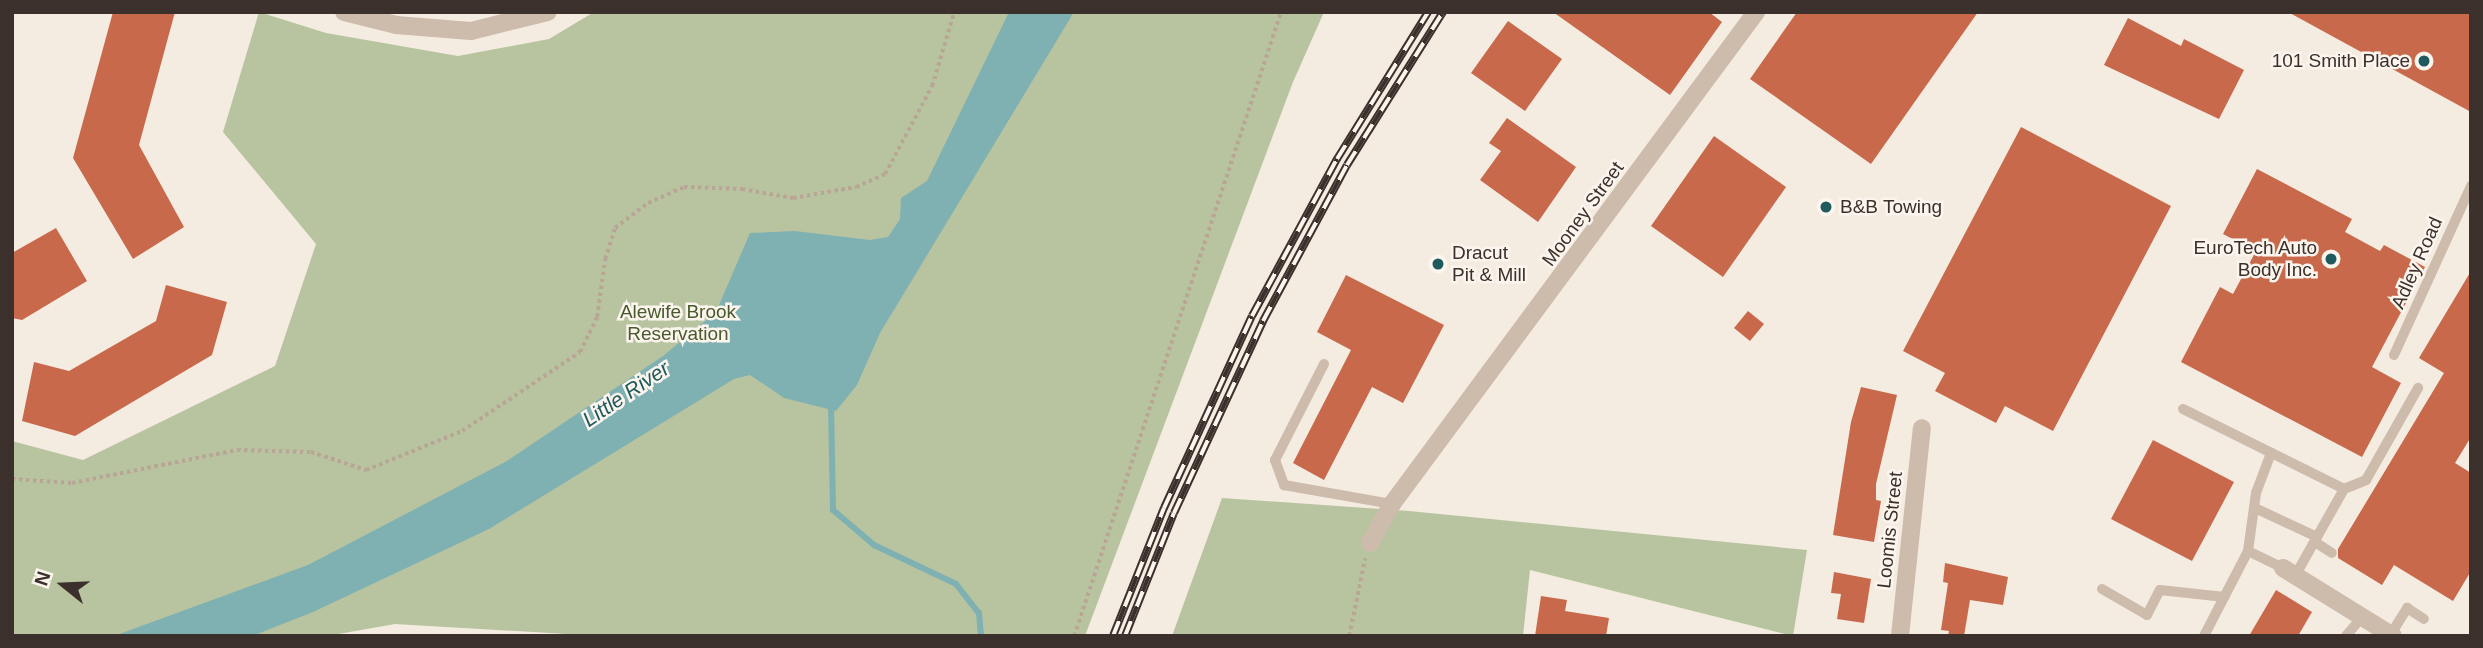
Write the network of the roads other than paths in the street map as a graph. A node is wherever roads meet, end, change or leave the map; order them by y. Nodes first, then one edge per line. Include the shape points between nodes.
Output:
1 (344, 12) edge
2 (548, 12) edge
3 (1751, 14) edge
4 (2471, 186) edge
5 (2394, 355) dead end
6 (1324, 364) dead end
7 (2418, 388) dead end
8 (2183, 409) dead end
9 (1922, 428) dead end
10 (2271, 453) junction
11 (2344, 489) junction
12 (1392, 505) junction
13 (2256, 508) junction
14 (2316, 539) junction
15 (1370, 543) road end
16 (2248, 551) junction
17 (2332, 553) dead end
18 (2289, 572) junction
19 (2102, 589) dead end
20 (2225, 597) junction
21 (2362, 617) junction
22 (2424, 619) dead end
23 (2392, 635) edge
24 (1900, 636) edge
25 (2204, 636) edge
26 (2346, 636) edge

1 - 2 street via 396,25 471,31
3 - 12 street, Mooney Street
4 - 5 lane, Adley Road
6 - 12 lane via 1275,460 1284,485
7 - 11 lane via 2366,480
8 - 10 lane
9 - 24 street, Loomis Street
10 - 11 lane
10 - 13 lane via 2256,493
11 - 14 lane
12 - 15 street, Mooney Street
13 - 14 lane
13 - 16 lane
14 - 17 lane
14 - 18 lane
16 - 18 lane
16 - 20 lane
18 - 21 street
19 - 20 lane via 2147,615 2160,590
20 - 25 lane
21 - 23 street
21 - 26 lane
22 - 23 lane via 2407,608

